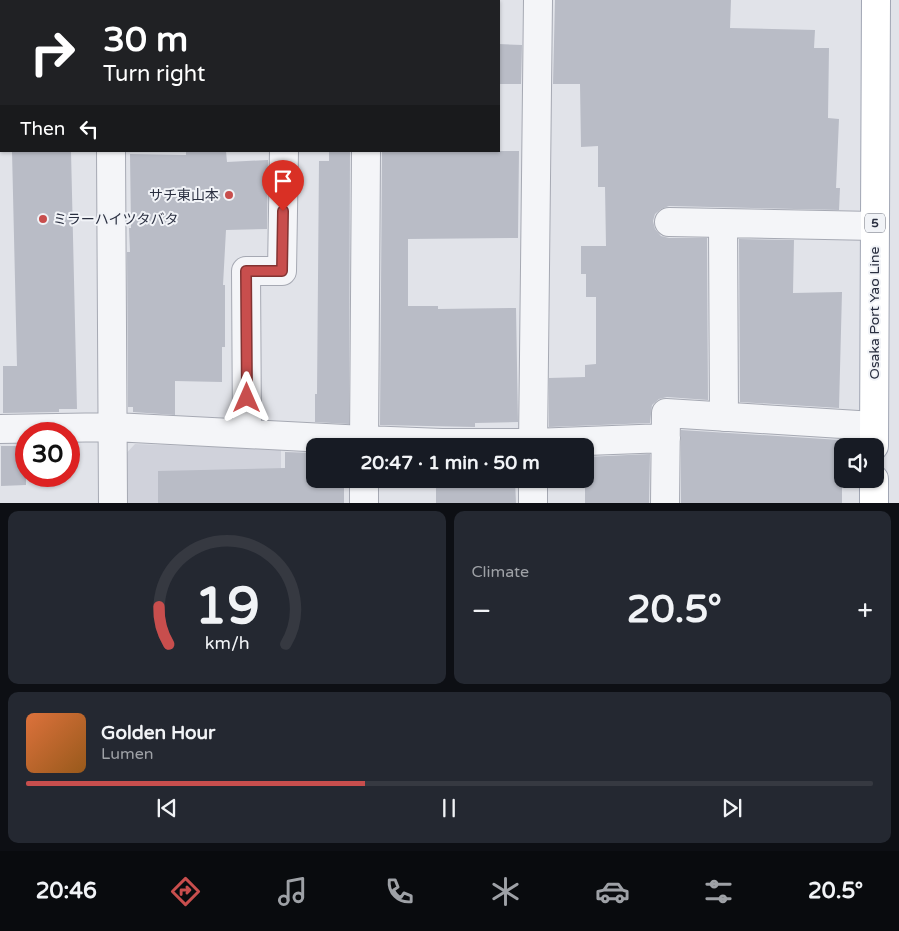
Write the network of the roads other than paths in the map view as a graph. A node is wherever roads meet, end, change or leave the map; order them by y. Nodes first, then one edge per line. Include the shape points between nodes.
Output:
1 (538, 0) edge
2 (876, 0) edge
3 (111, 152) edge
4 (284, 152) edge
5 (366, 152) edge
6 (669, 222) dead end
7 (723, 223) junction
8 (875, 226) junction
9 (724, 417) junction
10 (114, 427) junction
11 (0, 429) edge
12 (247, 434) junction
13 (874, 436) edge
14 (364, 438) edge
15 (533, 438) edge
16 (666, 438) junction
17 (306, 439) edge
18 (594, 441) edge
19 (364, 488) edge
20 (533, 488) edge
21 (874, 488) edge
22 (113, 503) edge
23 (364, 503) edge
24 (533, 503) edge
25 (665, 503) edge
26 (874, 503) edge

1 - 15 street
2 - 8 main road, Osaka Port Yao Line / 5
3 - 10 street
4 - 12 street via 282,271 246,271
5 - 14 street
6 - 7 street
7 - 8 street
7 - 9 street
8 - 13 main road, Osaka Port Yao Line / 5
9 - 13 street
9 - 16 street via 666,413
10 - 11 street
10 - 12 street
10 - 22 street
12 - 17 street
16 - 18 street
16 - 25 street
19 - 23 street
20 - 24 street
21 - 26 main road

